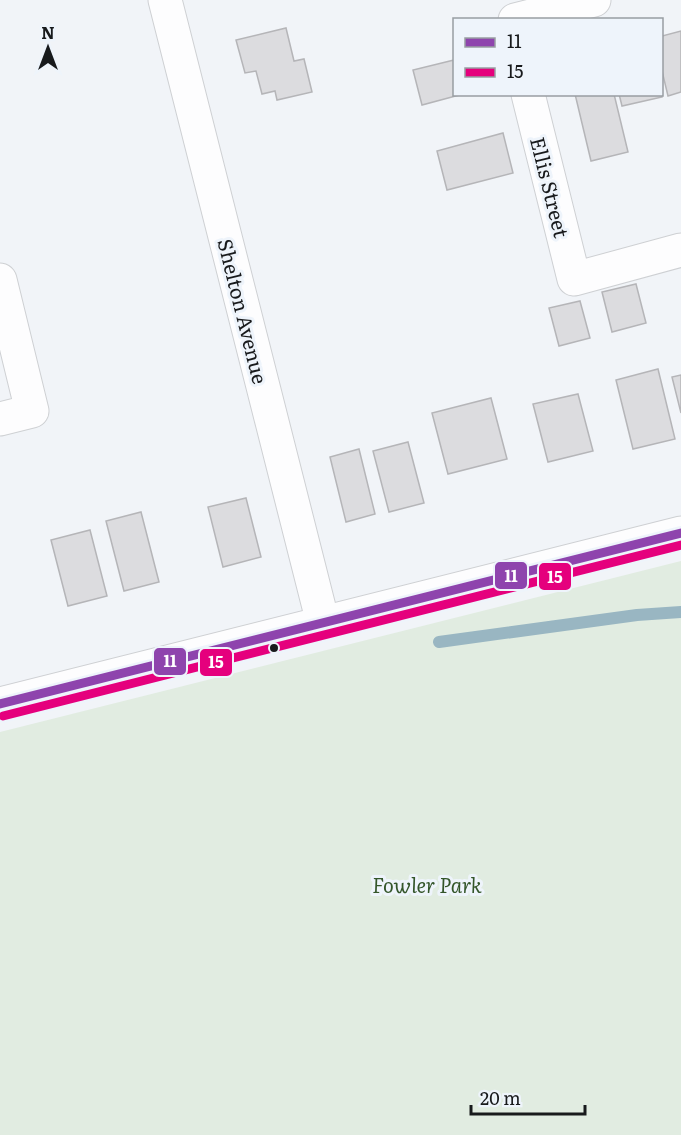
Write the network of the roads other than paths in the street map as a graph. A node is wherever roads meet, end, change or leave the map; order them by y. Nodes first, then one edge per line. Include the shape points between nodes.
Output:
1 (165, 0) edge
2 (505, 0) edge
3 (594, 0) edge
4 (510, 18) edge
5 (523, 18) edge
6 (528, 96) edge
7 (681, 250) edge
8 (0, 280) edge
9 (0, 419) edge
10 (681, 532) edge
11 (323, 623) junction
12 (0, 704) edge

1 - 11 street, Shelton Avenue
2 - 4 street
3 - 5 street
6 - 7 street, Ellis Street via 574,279
8 - 9 street via 32,411
10 - 11 street
11 - 12 street

